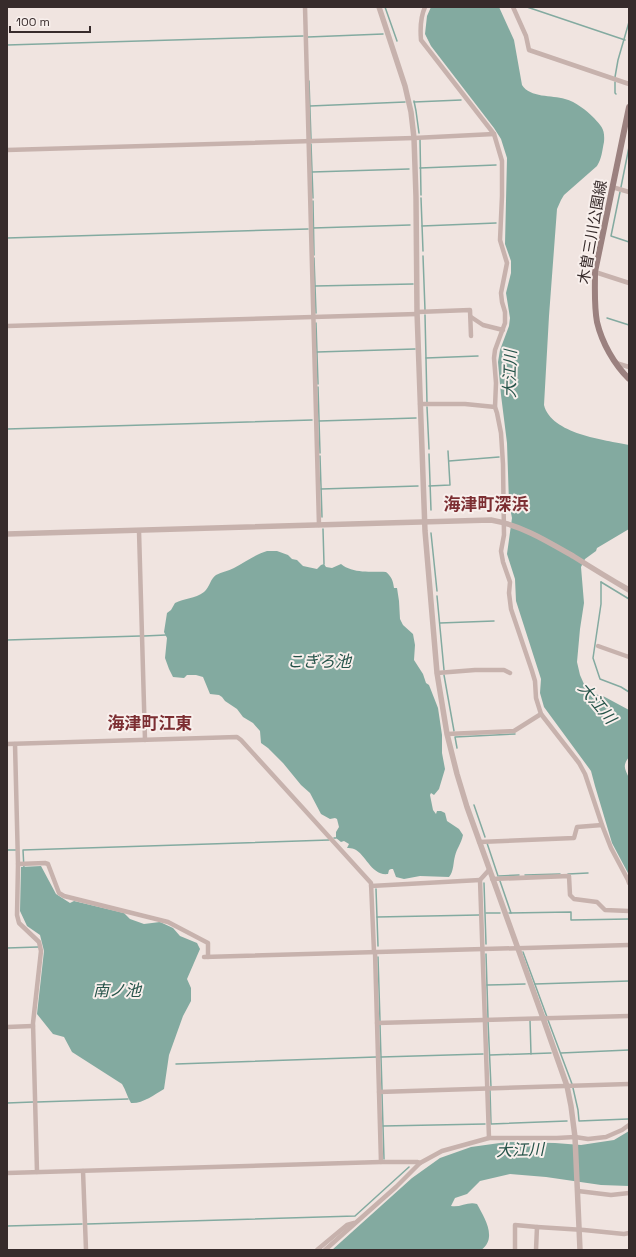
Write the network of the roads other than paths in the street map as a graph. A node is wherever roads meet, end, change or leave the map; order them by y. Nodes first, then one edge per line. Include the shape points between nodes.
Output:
1 (304, 7) edge
2 (379, 7) edge
3 (425, 7) edge
4 (513, 7) edge
5 (629, 84) edge
6 (629, 107) edge
7 (494, 134) junction
8 (414, 138) junction
9 (308, 141) junction
10 (7, 150) edge
11 (612, 187) junction
12 (629, 192) edge
13 (595, 272) junction
14 (629, 284) edge
15 (417, 313) junction
16 (471, 317) junction
17 (314, 318) junction
18 (7, 326) edge
19 (503, 330) junction
20 (471, 336) dead end
21 (616, 363) junction
22 (629, 367) edge
23 (629, 379) edge
24 (420, 404) junction
25 (495, 407) junction
26 (424, 522) junction
27 (506, 523) junction
28 (318, 524) junction
29 (139, 531) junction
30 (7, 534) edge
31 (629, 590) edge
32 (598, 646) dead end
33 (629, 657) edge
34 (437, 673) junction
35 (510, 673) dead end
36 (542, 714) junction
37 (447, 734) junction
38 (145, 740) junction
39 (7, 744) edge
40 (15, 744) junction
41 (602, 825) junction
42 (478, 842) junction
43 (21, 864) junction
44 (489, 870) junction
45 (492, 879) junction
46 (480, 880) junction
47 (629, 883) edge
48 (371, 886) junction
49 (629, 911) edge
50 (629, 945) edge
51 (482, 948) junction
52 (517, 948) junction
53 (374, 952) junction
54 (629, 1016) edge
55 (543, 1018) junction
56 (484, 1020) junction
57 (377, 1023) junction
58 (33, 1026) junction
59 (7, 1027) edge
60 (629, 1084) edge
61 (567, 1086) junction
62 (486, 1089) junction
63 (379, 1092) junction
64 (629, 1125) edge
65 (489, 1138) junction
66 (575, 1138) junction
67 (381, 1162) junction
68 (420, 1163) junction
69 (83, 1171) junction
70 (37, 1172) junction
71 (7, 1173) edge
72 (578, 1189) junction
73 (629, 1193) edge
74 (356, 1223) junction
75 (537, 1227) junction
76 (579, 1230) junction
77 (628, 1235) edge
78 (86, 1250) edge
79 (317, 1250) edge
80 (325, 1250) edge
81 (515, 1250) edge
82 (536, 1250) edge
83 (580, 1250) edge

1 - 9 street
2 - 8 street via 408,98
3 - 7 street via 420,29 421,40
4 - 5 street via 526,36 529,50
6 - 11 main road, 木曽三川公園線
7 - 8 street
7 - 19 street via 502,161 500,240 507,263 502,293 505,312
8 - 9 street
8 - 15 street
9 - 10 street
9 - 17 street
11 - 12 street
11 - 13 main road, 木曽三川公園線
13 - 14 street
13 - 21 main road, 木曽三川公園線 via 597,322 604,342
15 - 16 street via 470,310
15 - 17 street
15 - 24 street
16 - 19 street via 483,325
16 - 20 street
17 - 18 street
17 - 28 street
19 - 25 street via 495,350
21 - 22 street
21 - 23 main road, 木曽三川公園線
24 - 25 street
24 - 26 street
25 - 27 street via 501,433
26 - 27 street via 482,519
26 - 28 street
26 - 34 street
27 - 31 street via 537,536
27 - 36 street via 501,550 510,582 511,609 535,681 536,698
28 - 29 street
29 - 30 street
29 - 38 street
32 - 33 street
34 - 35 street via 475,670 504,670
34 - 37 street
36 - 37 street via 514,731
36 - 41 street via 585,774
37 - 42 street
38 - 40 street
38 - 48 street via 237,737 371,883
39 - 40 street
40 - 43 street
41 - 42 street via 577,826 574,838
41 - 47 street
42 - 44 street
43 - 53 street via 48,864 59,893 64,896 168,922 178,927 208,943 206,957
43 - 58 street via 17,915 19,923 39,942 41,951
44 - 45 street
44 - 46 street
45 - 49 street via 569,876 570,895 574,899 597,902 605,910
45 - 52 street
46 - 48 street
46 - 51 street
48 - 53 street
50 - 52 street
51 - 52 street
51 - 53 street
51 - 56 street
52 - 55 street
53 - 57 street
54 - 55 street
55 - 56 street
55 - 61 street
56 - 57 street
56 - 62 street
57 - 63 street
58 - 59 street
58 - 70 street
60 - 61 street
61 - 62 street
61 - 66 street
62 - 63 street
62 - 65 street
63 - 67 street
64 - 66 street via 606,1137
65 - 66 street
65 - 68 street via 442,1151
66 - 72 street
67 - 68 street
67 - 69 street
68 - 74 street
69 - 70 street
69 - 78 street
70 - 71 street
72 - 73 street via 611,1195
72 - 76 street
74 - 79 street via 347,1225
74 - 80 street
75 - 76 street
75 - 81 street via 515,1225
75 - 82 street
76 - 77 street
76 - 83 street

